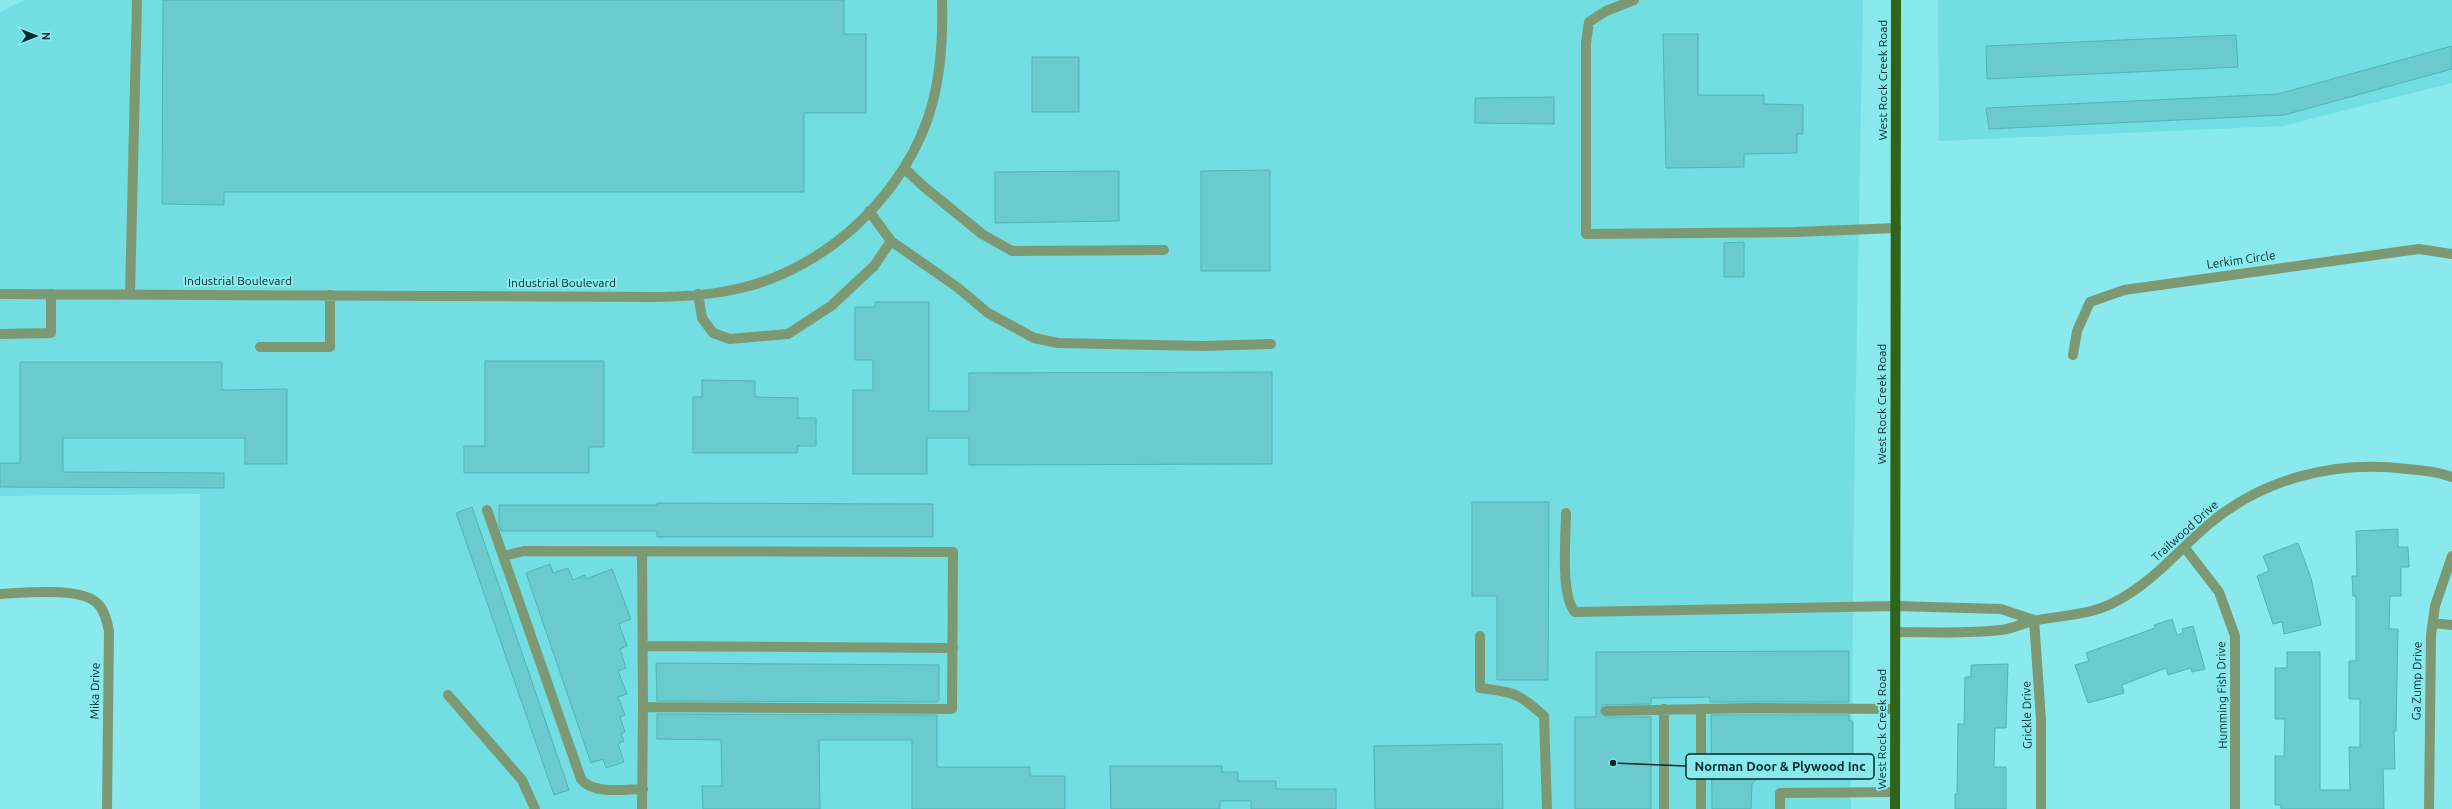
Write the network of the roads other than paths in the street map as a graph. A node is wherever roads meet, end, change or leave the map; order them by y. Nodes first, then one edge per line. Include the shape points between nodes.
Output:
1 (137, 0) edge
2 (942, 0) edge
3 (1634, 0) edge
4 (1896, 0) edge
5 (904, 168) junction
6 (869, 211) junction
7 (1896, 228) junction
8 (891, 241) junction
9 (1164, 250) dead end
10 (2452, 254) edge
11 (0, 294) edge
12 (51, 294) junction
13 (130, 294) junction
14 (698, 294) junction
15 (330, 295) junction
16 (0, 334) edge
17 (1270, 344) dead end
18 (260, 347) dead end
19 (2073, 355) dead end
20 (2452, 477) edge
21 (487, 510) dead end
22 (1566, 513) dead end
23 (2185, 548) junction
24 (642, 551) junction
25 (503, 556) junction
26 (2452, 556) edge
27 (0, 594) edge
28 (1895, 606) junction
29 (2034, 620) junction
30 (2433, 623) junction
31 (2452, 625) edge
32 (1895, 632) junction
33 (1480, 636) dead end
34 (643, 646) junction
35 (953, 648) junction
36 (448, 695) dead end
37 (643, 707) junction
38 (1664, 709) junction
39 (1701, 709) junction
40 (1895, 709) junction
41 (1606, 711) dead end
42 (643, 789) junction
43 (1895, 792) junction
44 (107, 809) edge
45 (535, 809) edge
46 (642, 809) edge
47 (1547, 809) edge
48 (1664, 809) edge
49 (1701, 809) edge
50 (1780, 809) edge
51 (1895, 809) edge
52 (2041, 809) edge
53 (2235, 809) edge
54 (2429, 809) edge

1 - 13 street
2 - 5 street, Industrial Boulevard via 940,57 932,105
3 - 7 street via 1606,11 1589,22 1586,43 1586,234 1795,232
4 - 7 main road, West Rock Creek Road
5 - 6 street, Industrial Boulevard
5 - 9 street via 982,234 1012,250
6 - 8 street
6 - 14 street, Industrial Boulevard via 834,244 790,270 742,288
7 - 28 main road, West Rock Creek Road
8 - 14 street via 874,266 831,306 788,334 730,339 713,333 702,318
8 - 17 street via 957,287 988,313 1034,338 1058,343 1203,346
10 - 19 street, Lerkim Circle via 2419,249 2124,290 2090,302 2077,331
11 - 12 street, Industrial Boulevard
12 - 13 street, Industrial Boulevard
12 - 16 street via 51,333
13 - 15 street, Industrial Boulevard
14 - 15 street, Industrial Boulevard via 651,297
15 - 18 street via 330,346
20 - 23 street, Trailwood Drive via 2421,470 2376,465 2342,467 2294,477 2243,500 2208,525
21 - 25 street
22 - 28 street, Trailwood Drive via 1566,591 1569,607 1575,612
23 - 29 street, Trailwood Drive via 2140,588 2112,603 2075,615
23 - 53 street, Humming Fish Drive via 2220,592 2234,636
24 - 25 street via 524,551
24 - 34 street
24 - 35 street via 953,552
25 - 42 street via 582,779 590,787 597,789
26 - 30 street, Ga Zump Drive via 2441,585
27 - 44 street, Mika Drive via 72,594 98,605 105,616 109,631
28 - 29 street, Trailwood Drive via 2001,609
28 - 32 main road, West Rock Creek Road
29 - 32 street, Trailwood Drive via 2003,630
29 - 52 street, Grickle Drive via 2041,720
30 - 31 street
30 - 54 street, Ga Zump Drive via 2430,663
32 - 40 main road, West Rock Creek Road
33 - 47 street via 1480,688 1510,692 1530,703 1544,716
34 - 35 street
34 - 37 street
35 - 37 street via 952,709
36 - 45 street via 522,780
37 - 42 street
38 - 39 street
38 - 41 street
38 - 48 street
39 - 40 street
39 - 49 street
40 - 43 main road, West Rock Creek Road
42 - 46 street
43 - 50 street via 1780,793
43 - 51 main road, West Rock Creek Road

